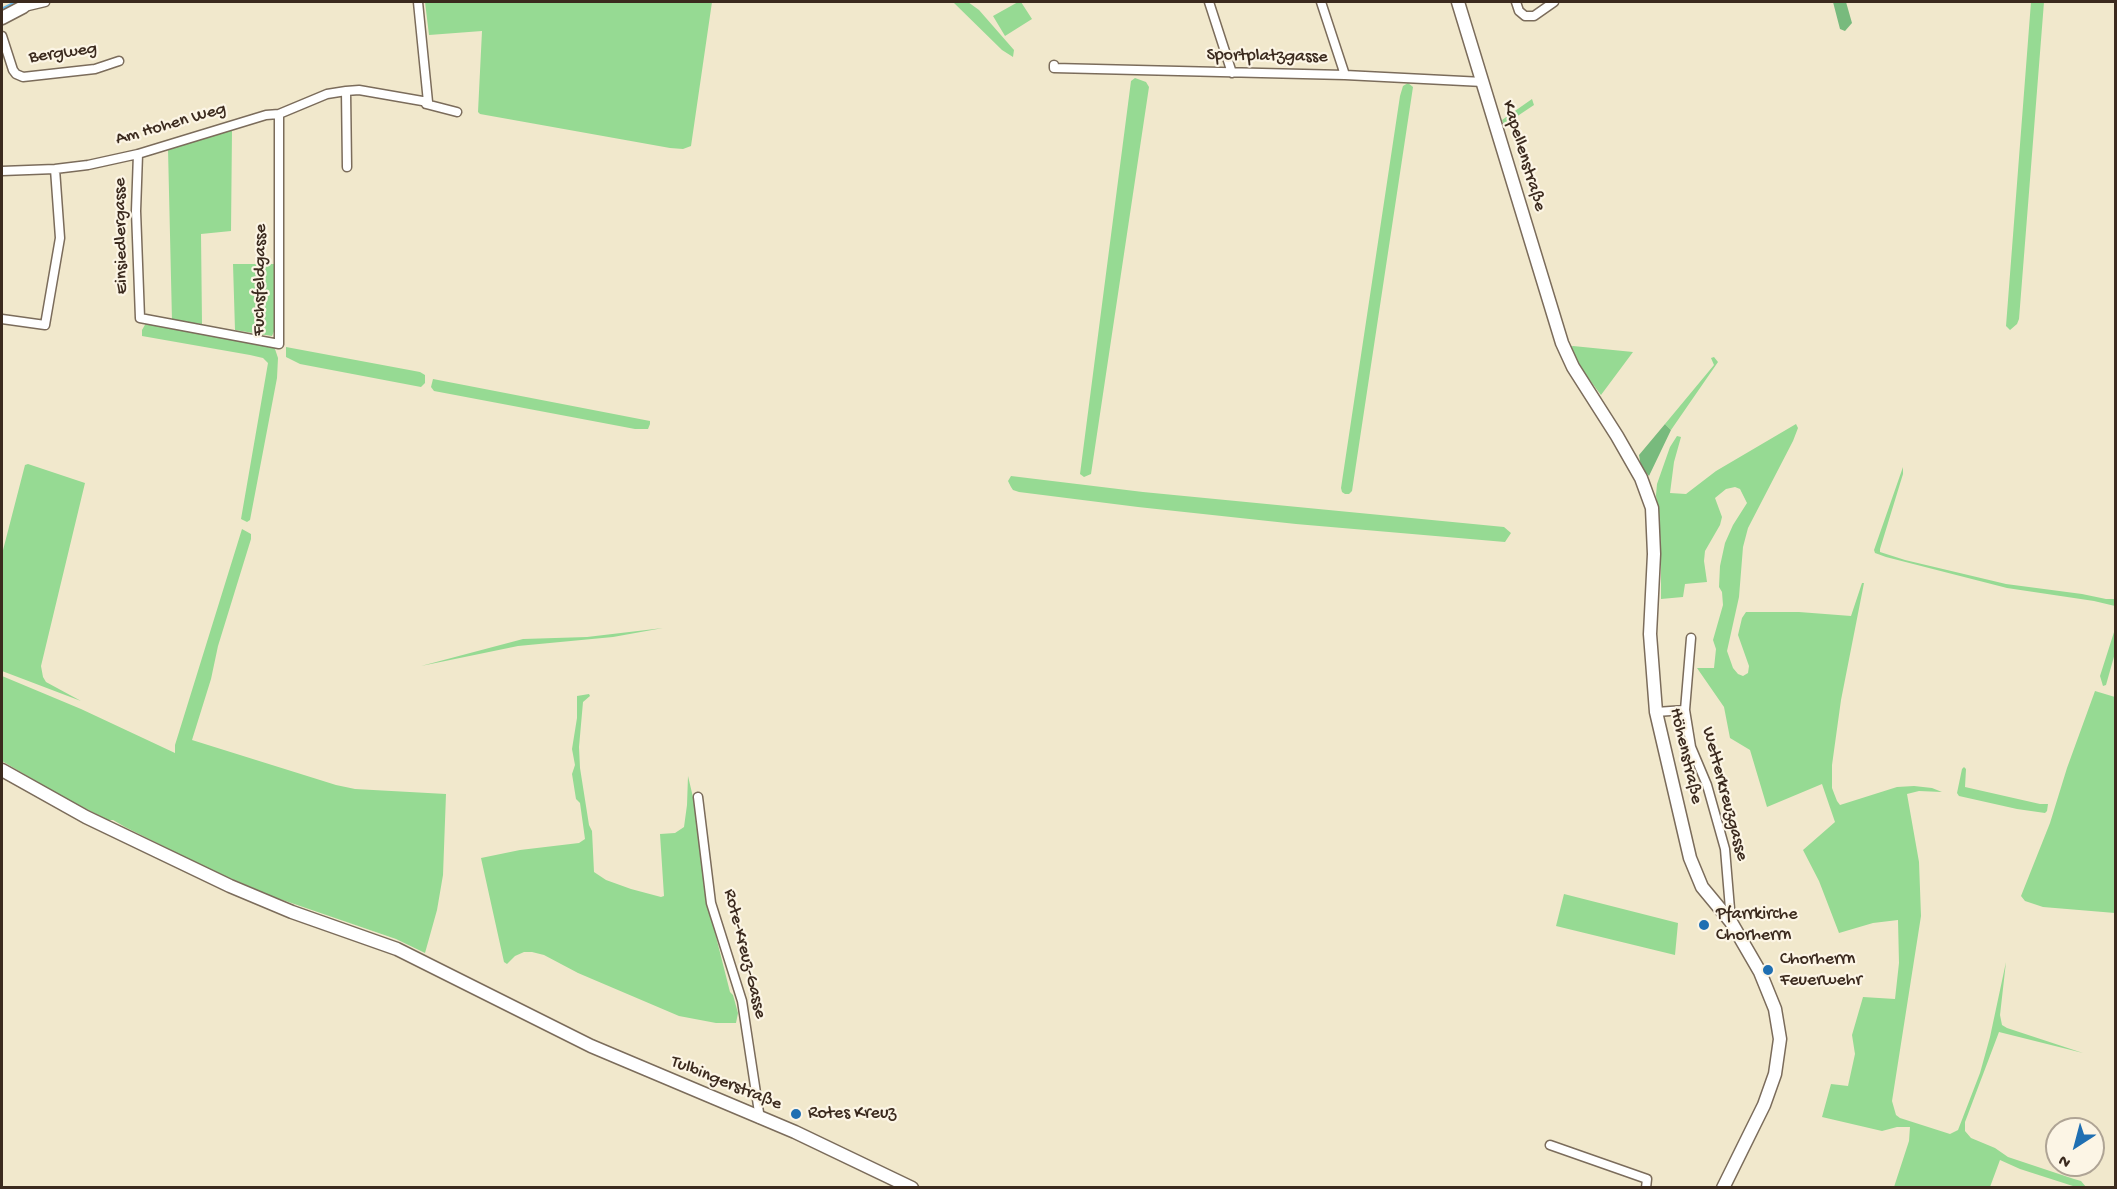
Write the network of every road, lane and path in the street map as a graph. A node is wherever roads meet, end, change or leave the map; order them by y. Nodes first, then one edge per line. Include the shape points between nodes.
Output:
1 (45, 2) edge
2 (418, 2) edge
3 (1209, 2) edge
4 (1321, 2) edge
5 (1458, 2) edge
6 (1516, 2) edge
7 (1554, 2) edge
8 (26, 4) edge
9 (2, 18) edge
10 (2, 36) edge
11 (119, 61) dead end
12 (1054, 65) dead end
13 (1232, 73) junction
14 (1345, 75) junction
15 (1483, 82) junction
16 (346, 91) junction
17 (428, 102) junction
18 (457, 112) dead end
19 (279, 114) junction
20 (138, 154) junction
21 (347, 167) dead end
22 (54, 169) junction
23 (2, 171) edge
24 (140, 318) joint
25 (2, 319) edge
26 (1554, 321) joint
27 (1691, 638) dead end
28 (1685, 710) junction
29 (1656, 712) junction
30 (2, 770) edge
31 (698, 797) dead end
32 (1731, 922) junction
33 (759, 1119) junction
34 (1550, 1145) dead end
35 (912, 1188) edge
36 (1646, 1188) edge
37 (1723, 1188) edge

1 - 8 street
2 - 17 street
3 - 13 street
4 - 14 street
5 - 15 street, Kapellenstraße
6 - 7 street via 1525,16 1534,16
8 - 9 street
10 - 11 street, Bergweg via 13,70 23,77 95,69
12 - 13 street, Sportplatzgasse
13 - 14 street, Sportplatzgasse
14 - 15 street, Sportplatzgasse
15 - 26 street, Kapellenstraße
16 - 17 street, Am Hohen Weg
16 - 19 street, Am Hohen Weg via 327,94
16 - 21 street
17 - 18 street, Am Hohen Weg
19 - 20 street, Am Hohen Weg
19 - 24 street, Fuchsfeldgasse via 279,344
20 - 22 street, Am Hohen Weg
20 - 24 street, Einsiedlergasse
22 - 23 street, Am Hohen Weg
22 - 25 street via 60,238 45,325
26 - 29 street, Höhenstraße via 1573,367 1641,478 1652,508 1650,634
27 - 28 street, Wetterkreuzgasse
28 - 29 street, Wetterkreuzgasse
28 - 32 street, Wetterkreuzgasse via 1691,747 1707,785 1725,849
29 - 32 street, Höhenstraße via 1695,873
30 - 33 street, Tulbingerstraße via 86,817 191,868 265,901 397,949 591,1046
31 - 33 street, Rote-Kreuz-Gasse via 711,903 742,1000
32 - 37 street, Höhenstraße via 1765,981 1776,1009 1780,1039 1776,1074
33 - 35 street, Tulbingerstraße
34 - 36 street via 1647,1179

